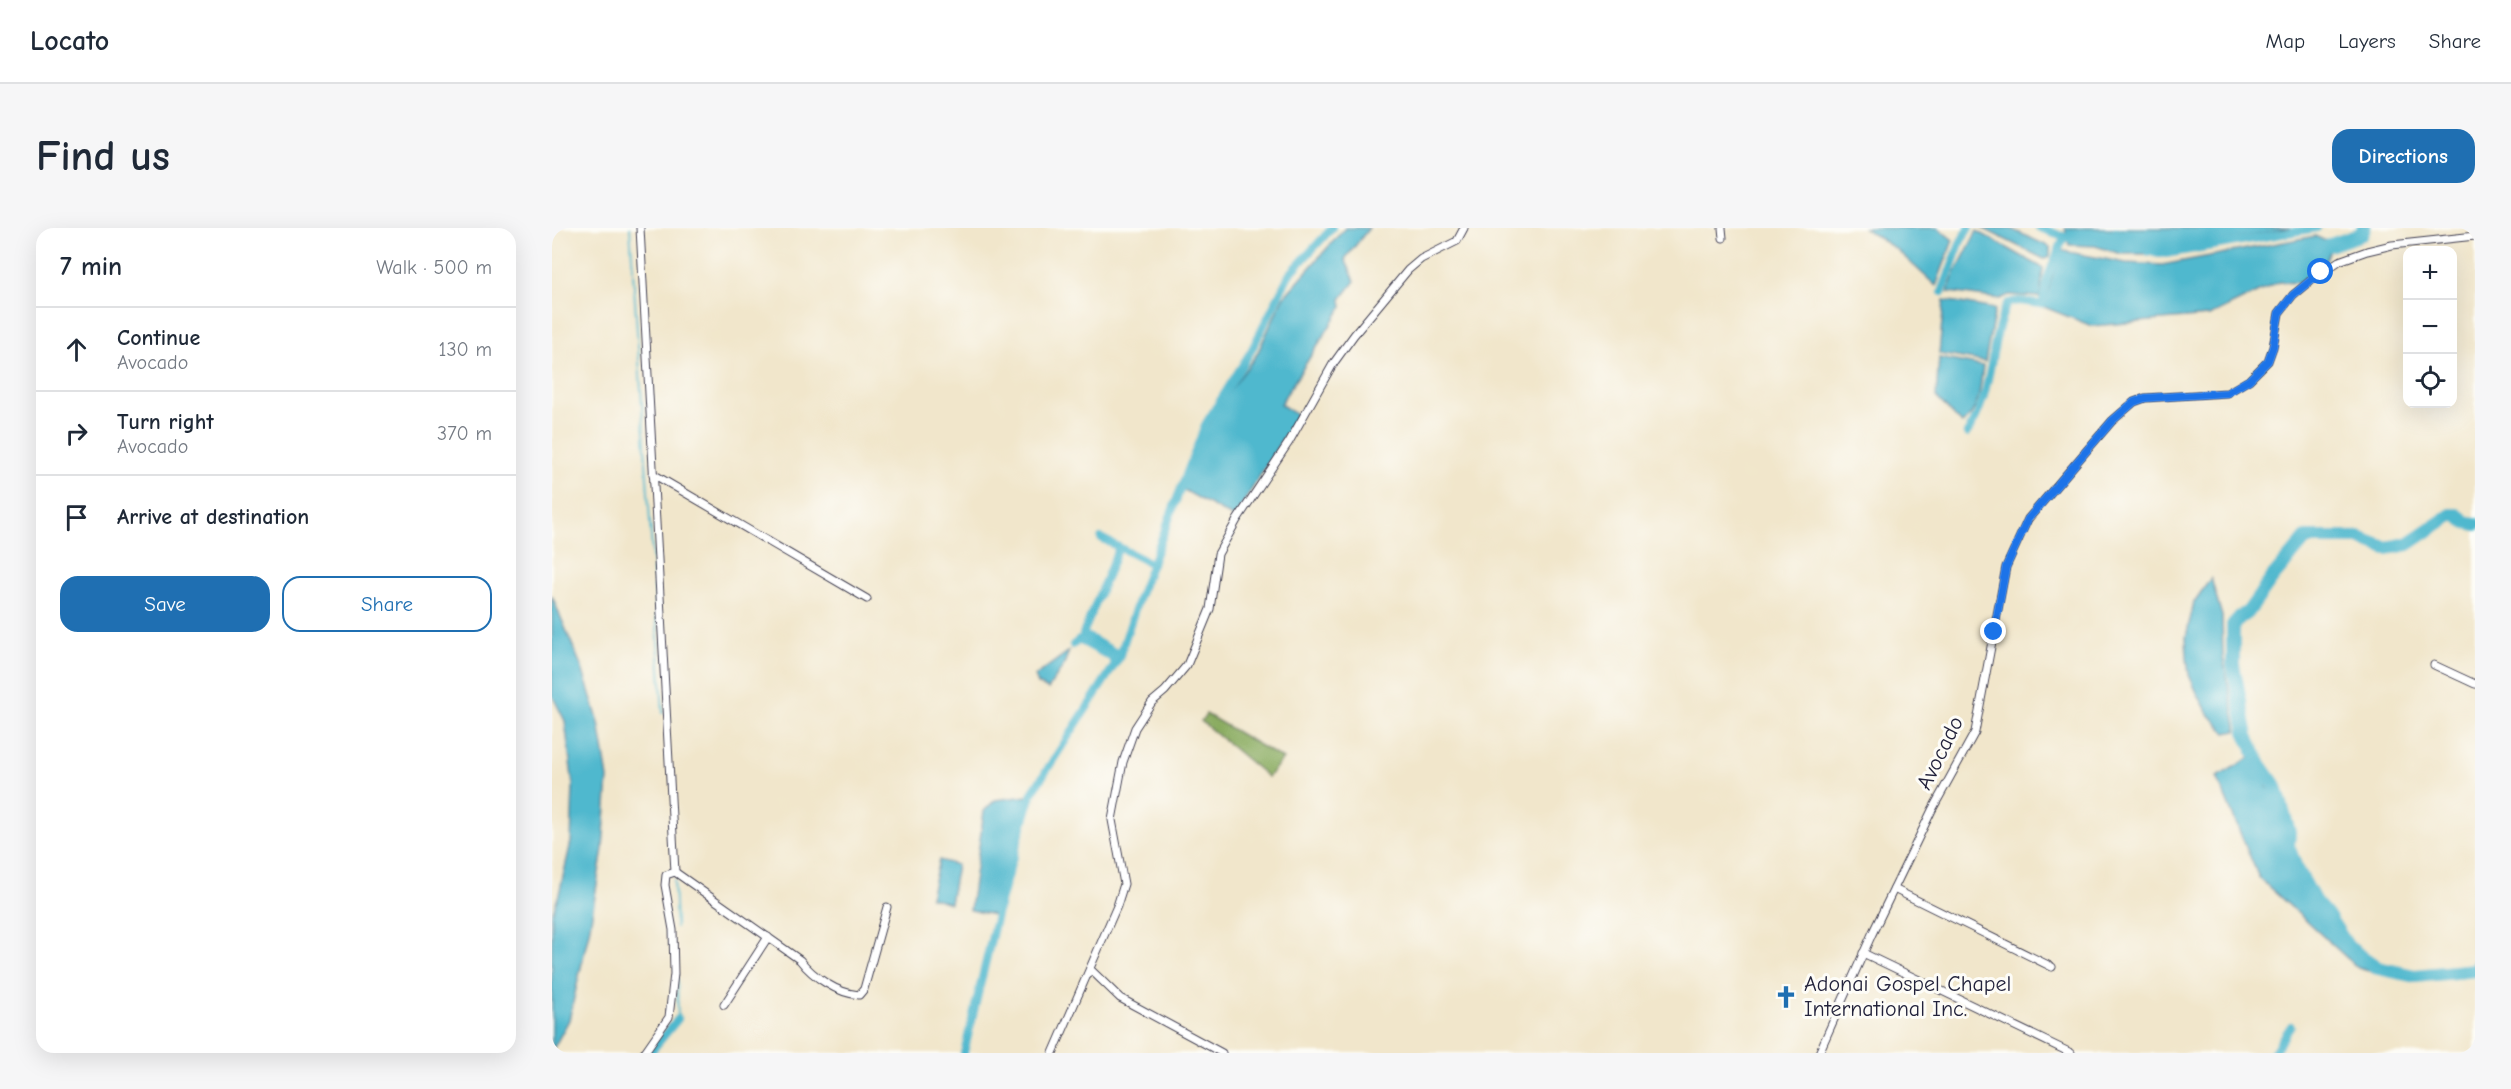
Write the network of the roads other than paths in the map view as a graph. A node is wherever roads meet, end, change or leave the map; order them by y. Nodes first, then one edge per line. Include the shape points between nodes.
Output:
1 (640, 228) edge
2 (1464, 228) edge
3 (1722, 228) edge
4 (2475, 236) edge
5 (1724, 238) dead end
6 (653, 474) junction
7 (867, 599) dead end
8 (2434, 665) dead end
9 (2475, 684) edge
10 (675, 872) junction
11 (1894, 889) junction
12 (887, 907) dead end
13 (768, 937) junction
14 (1863, 953) junction
15 (2052, 967) dead end
16 (1090, 969) junction
17 (724, 1005) dead end
18 (644, 1053) edge
19 (1053, 1053) edge
20 (1222, 1053) edge
21 (1819, 1053) edge
22 (2072, 1053) edge

1 - 6 street
2 - 16 street via 1457,241 1408,270 1354,334 1218,554 1210,609 1191,657 1152,702 1135,728 1122,762 1112,820 1124,884
3 - 5 street
4 - 11 street, Avocado via 2392,245 2339,261 2293,295 2279,313 2268,361 2249,380 2227,393 2145,398 2134,402 2112,421 2028,519 2006,567 1975,732
6 - 7 street
6 - 10 street
8 - 9 street
10 - 13 street
10 - 18 street via 666,875 665,885 673,930 674,974 669,1017
11 - 14 street, Avocado
11 - 15 street
12 - 13 street via 859,995 847,994 809,971
13 - 17 street
14 - 21 street, Avocado
14 - 22 street
16 - 19 street
16 - 20 street via 1120,998

